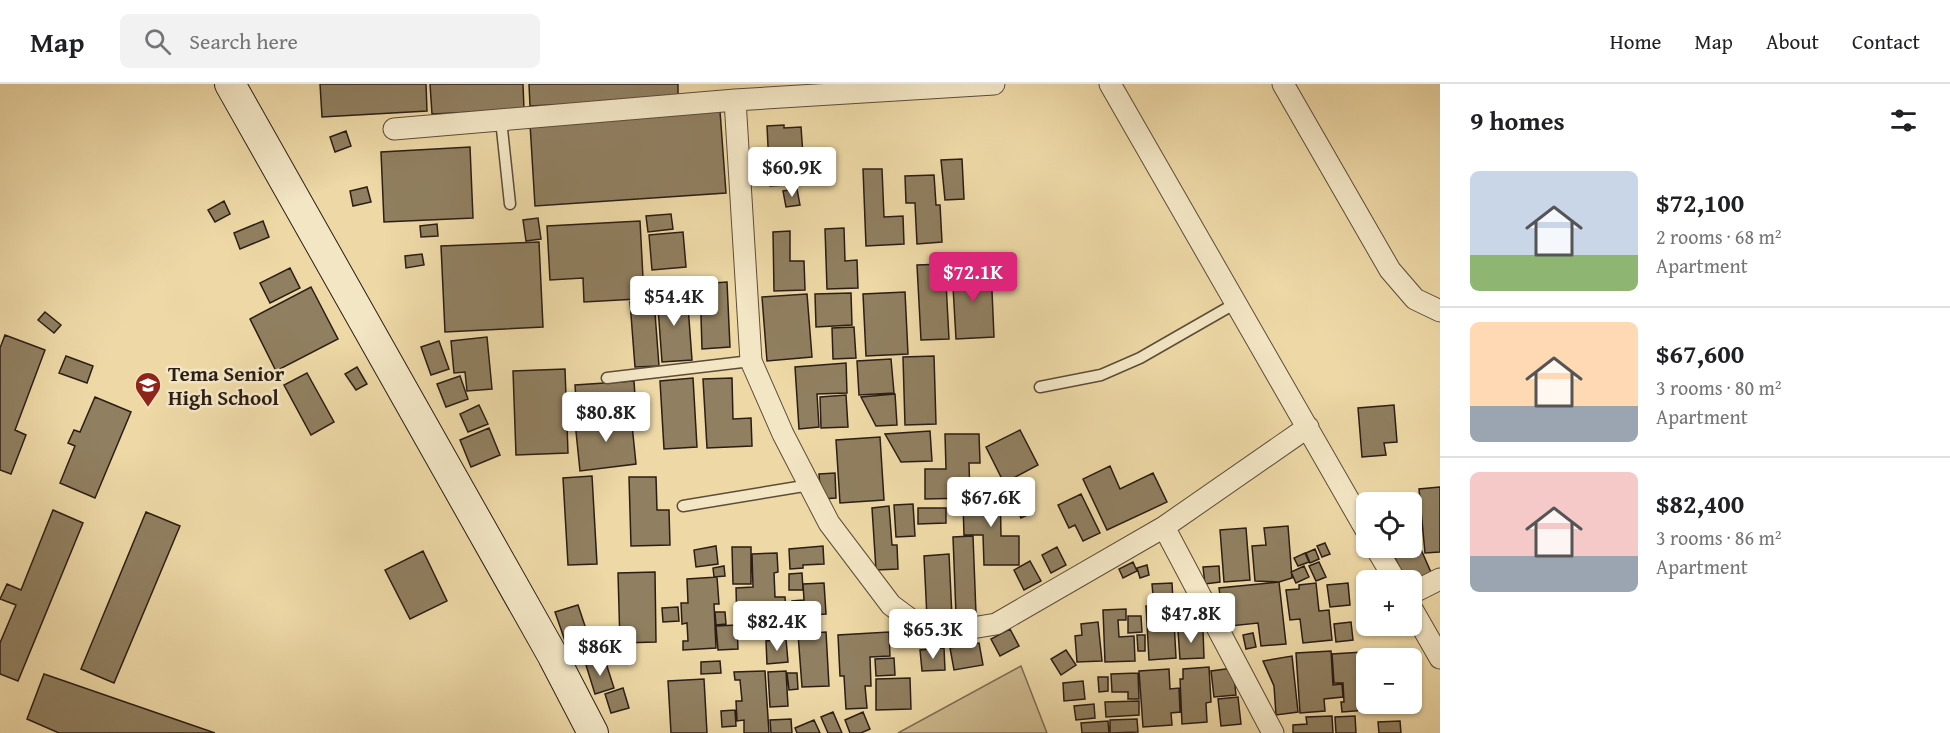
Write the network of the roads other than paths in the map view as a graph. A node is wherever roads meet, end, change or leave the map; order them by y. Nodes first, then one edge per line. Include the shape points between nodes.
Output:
1 (230, 84) edge
2 (994, 84) edge
3 (1110, 84) edge
4 (1283, 84) edge
5 (735, 100) junction
6 (501, 120) junction
7 (394, 129) dead end
8 (510, 204) dead end
9 (1236, 303) junction
10 (1440, 311) edge
11 (751, 361) junction
12 (607, 378) dead end
13 (1040, 387) dead end
14 (1308, 427) junction
15 (810, 485) junction
16 (683, 506) dead end
17 (1356, 512) edge
18 (1164, 527) junction
19 (1440, 579) edge
20 (1422, 588) edge
21 (1422, 626) edge
22 (1440, 658) edge
23 (593, 733) edge
24 (1273, 733) edge

1 - 23 main road via 548,645
2 - 5 street
3 - 9 street
4 - 10 street via 1389,270 1415,299
5 - 6 street
5 - 11 street
6 - 7 street
6 - 8 lane
9 - 13 lane via 1140,358 1101,375
9 - 14 street
11 - 12 lane
11 - 15 street
14 - 17 street
14 - 18 street
15 - 16 lane
15 - 18 street via 829,523 891,605 914,622 937,626 966,629 996,624
18 - 24 street
19 - 20 street
21 - 22 street

